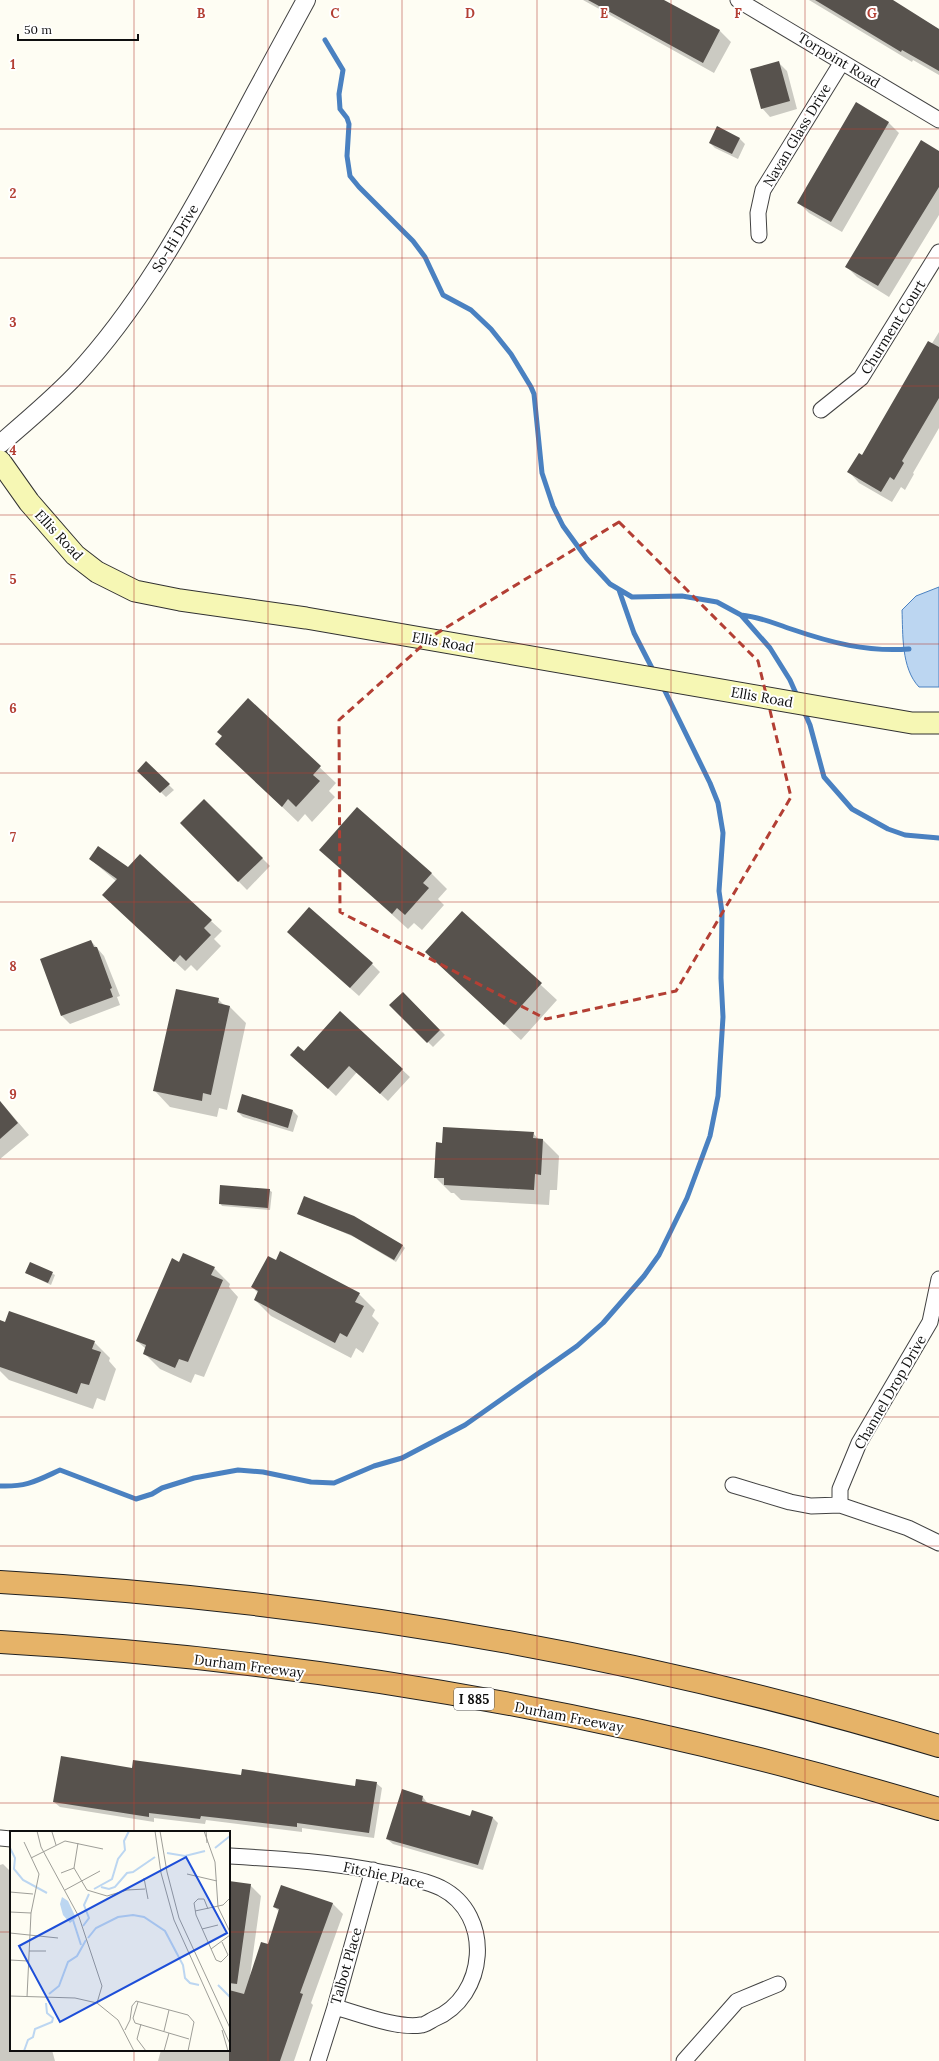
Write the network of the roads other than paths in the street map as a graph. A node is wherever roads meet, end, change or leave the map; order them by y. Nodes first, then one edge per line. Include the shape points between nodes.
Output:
1 (306, 0) edge
2 (744, 1) edge
3 (842, 62) junction
4 (939, 120) edge
5 (759, 235) dead end
6 (939, 252) edge
7 (821, 410) dead end
8 (0, 444) edge
9 (0, 461) edge
10 (939, 723) edge
11 (939, 1279) edge
12 (733, 1485) dead end
13 (840, 1505) junction
14 (939, 1543) edge
15 (0, 1582) edge
16 (0, 1642) edge
17 (939, 1746) edge
18 (939, 1810) edge
19 (0, 1838) edge
20 (10, 1839) edge
21 (230, 1856) edge
22 (373, 1870) junction
23 (778, 1984) dead end
24 (335, 2007) junction
25 (318, 2061) edge
26 (684, 2061) edge

1 - 8 street, So-Hi Drive via 197,201 146,286 76,374 48,404
2 - 3 street, Torpoint Road
3 - 4 street, Torpoint Road
3 - 5 street, Navan Glass Drive via 763,190 758,213
6 - 7 street, Churment Court via 861,378
9 - 10 main road, Ellis Road via 28,502 75,555 97,572 135,591 314,619 904,722
11 - 13 street, Channel Drop Drive via 930,1322 859,1443 840,1489
12 - 13 street via 804,1505
13 - 14 street via 908,1528
15 - 17 highway via 218,1600 480,1638 568,1654 714,1686
16 - 18 highway, Durham Freeway / I 885 via 210,1660 469,1698 556,1714 728,1752
19 - 20 street
21 - 22 street, Fitchie Place via 326,1863
22 - 24 street, Talbot Place
22 - 24 street, Fitchie Place via 441,1888 461,1903 472,1921 478,1943 477,1965 472,1983 461,2001 444,2016 421,2025 390,2023
23 - 26 street via 737,2001
24 - 25 street, Talbot Place

